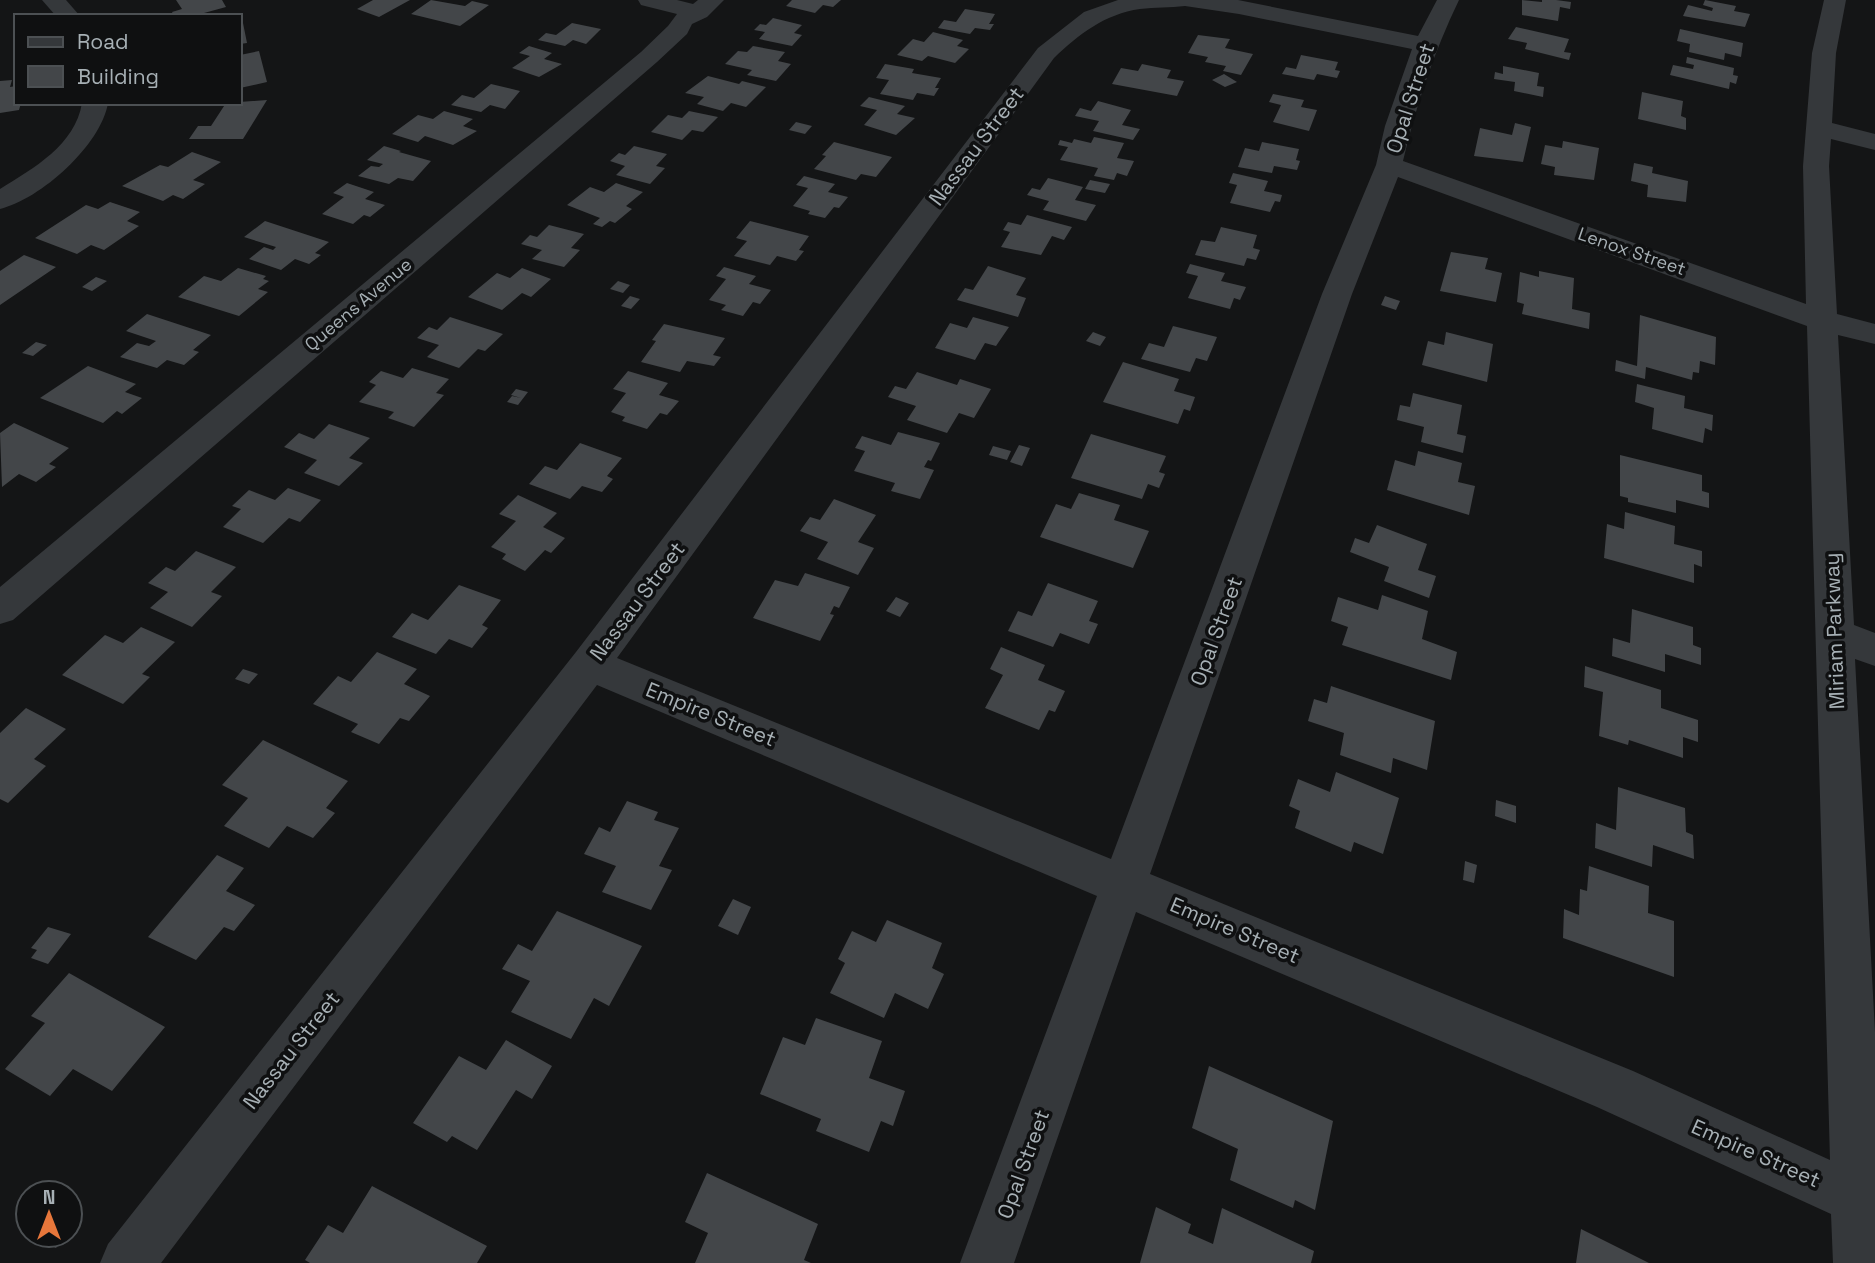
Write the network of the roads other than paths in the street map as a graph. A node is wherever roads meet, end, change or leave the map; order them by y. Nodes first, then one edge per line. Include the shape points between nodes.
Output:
1 (53, 0) edge
2 (649, 0) edge
3 (1182, 0) edge
4 (1188, 0) edge
5 (1448, 0) edge
6 (1835, 0) edge
7 (706, 6) edge
8 (67, 14) edge
9 (1425, 45) junction
10 (94, 105) edge
11 (1819, 128) junction
12 (1875, 142) edge
13 (1389, 165) junction
14 (0, 201) edge
15 (1821, 320) junction
16 (1875, 334) edge
17 (0, 609) edge
18 (1835, 635) junction
19 (1875, 650) edge
20 (590, 664) junction
21 (1125, 884) junction
22 (1866, 1203) edge
23 (127, 1263) edge
24 (987, 1263) edge
25 (1860, 1263) edge

1 - 8 street
2 - 7 street
3 - 20 street, Nassau Street via 1101,11 1068,30 1046,53
4 - 9 street
5 - 9 street, Opal Street
6 - 11 street, Miriam Parkway
7 - 17 street, Queens Avenue via 682,21 649,57
9 - 13 street, Opal Street
10 - 14 street via 83,135 58,161
11 - 12 street
11 - 15 street, Miriam Parkway via 1815,166
13 - 15 street, Lenox Street
13 - 21 street, Opal Street via 1337,294
15 - 16 street, Lenox Street
15 - 18 street, Miriam Parkway
18 - 19 street
18 - 22 street, Miriam Parkway
20 - 21 street, Empire Street
20 - 23 street, Nassau Street
21 - 22 street, Empire Street via 1615,1089
21 - 24 street, Opal Street
22 - 25 street, Miriam Parkway

